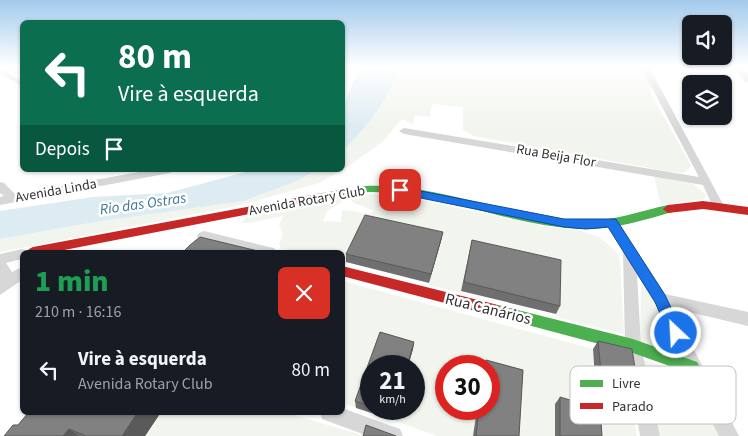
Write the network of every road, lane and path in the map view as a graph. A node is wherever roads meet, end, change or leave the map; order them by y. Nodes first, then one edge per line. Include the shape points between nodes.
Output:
1 (656, 87) edge
2 (404, 131) dead end
3 (159, 172) edge
4 (708, 182) junction
5 (0, 186) edge
6 (13, 199) junction
7 (0, 201) edge
8 (718, 206) junction
9 (748, 210) edge
10 (203, 220) junction
11 (612, 222) junction
12 (204, 236) junction
13 (193, 247) edge
14 (57, 250) edge
15 (261, 250) edge
16 (629, 252) junction
17 (20, 254) edge
18 (0, 259) edge
19 (0, 266) edge
20 (345, 272) edge
21 (20, 274) edge
22 (0, 285) edge
23 (0, 289) edge
24 (660, 299) junction
25 (748, 319) edge
26 (633, 346) junction
27 (637, 366) edge
28 (689, 366) edge
29 (692, 366) edge
30 (337, 415) edge
31 (723, 424) edge
32 (393, 436) edge
33 (729, 436) edge

1 - 4 street
2 - 4 street, Rua Beija Flor
3 - 6 street, Avenida Linda
4 - 8 street
5 - 6 street
6 - 7 street, Avenida Linda
8 - 9 street, Avenida Rotary Club
8 - 11 street, Avenida Rotary Club via 676,207
10 - 11 street, Avenida Rotary Club via 377,189 400,190 564,223
10 - 12 street
10 - 14 street, Avenida Rotary Club
11 - 16 street
12 - 13 street
12 - 15 street
16 - 24 street
16 - 26 street
17 - 18 street
19 - 22 street via 5,273
20 - 26 street, Rua Canários
21 - 23 street
24 - 25 street
24 - 29 street
26 - 27 street
26 - 28 street, Rua Canários
30 - 32 street
31 - 33 street

